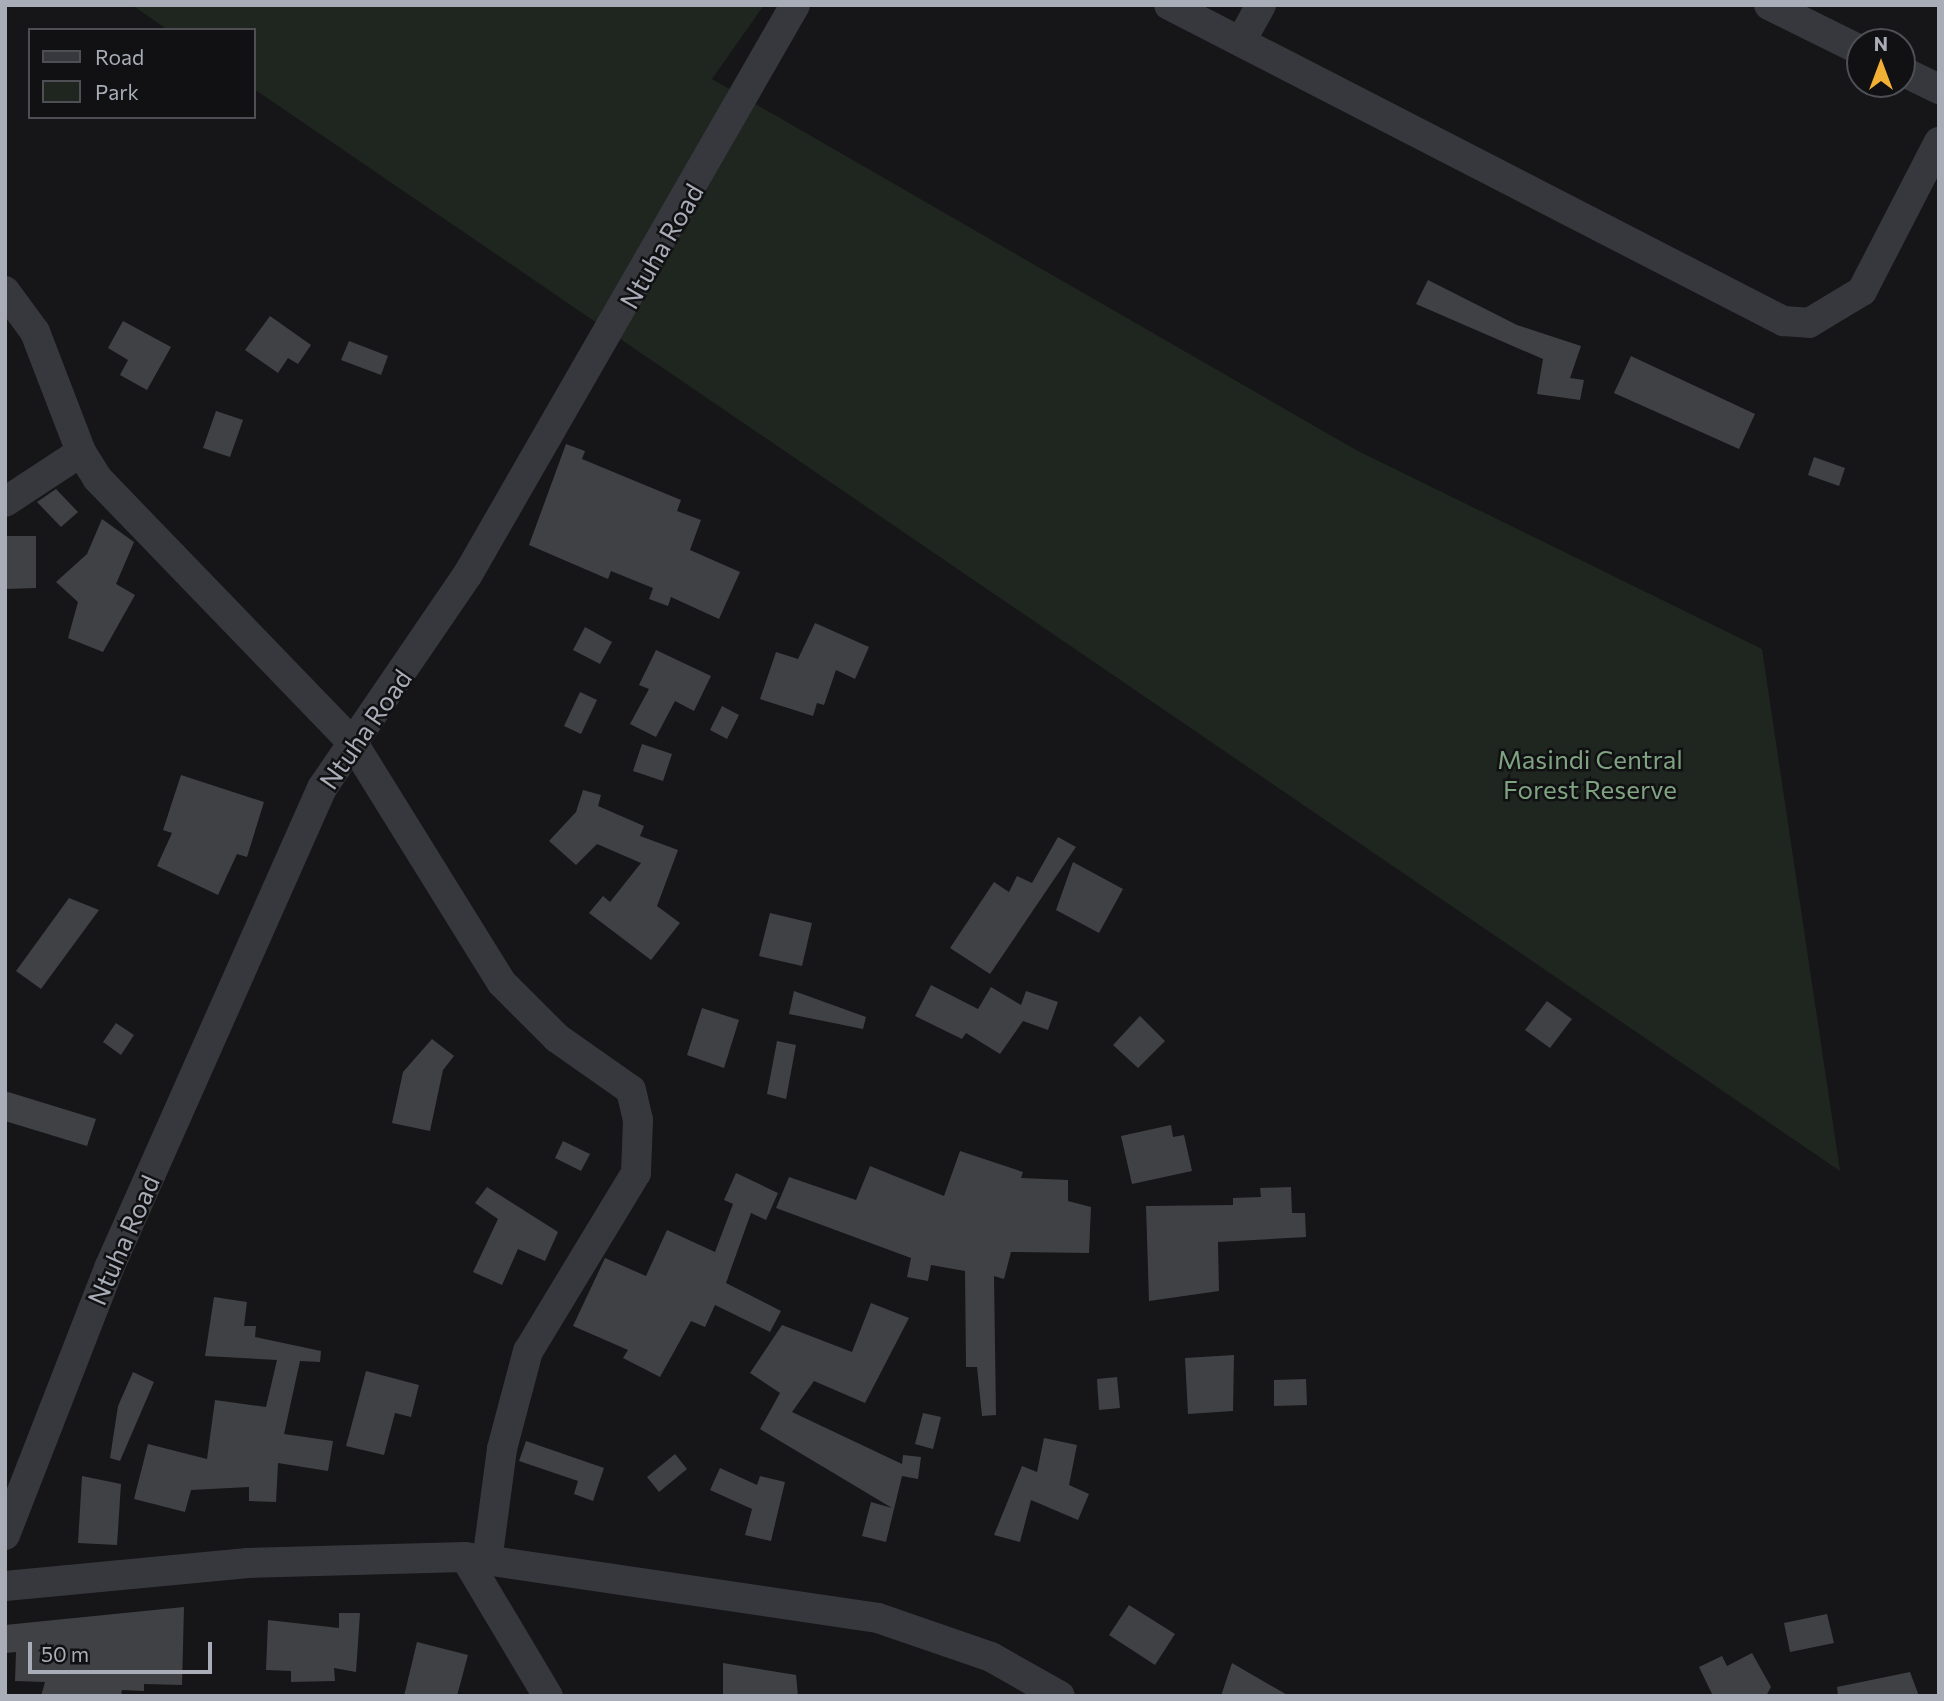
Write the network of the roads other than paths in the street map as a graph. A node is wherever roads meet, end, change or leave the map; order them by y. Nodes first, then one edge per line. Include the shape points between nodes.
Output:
1 (795, 5) edge
2 (1170, 5) edge
3 (1261, 5) edge
4 (1776, 7) edge
5 (1241, 41) junction
6 (1846, 43) edge
7 (1916, 78) edge
8 (1939, 89) edge
9 (1939, 142) edge
10 (5, 291) edge
11 (80, 452) junction
12 (5, 502) edge
13 (353, 743) junction
14 (5, 1535) edge
15 (476, 1559) junction
16 (5, 1587) edge
17 (548, 1696) edge
18 (1060, 1696) edge

1 - 13 street, Ntuha Road via 481,552
2 - 5 street
3 - 5 street
4 - 6 street
5 - 9 street via 1783,321 1822,319 1862,291
7 - 8 street
10 - 11 street via 35,332
11 - 12 street
11 - 13 street via 121,503
13 - 14 street, Ntuha Road via 307,817 109,1268
13 - 15 street via 502,982 556,1038 624,1082 636,1105 639,1153 627,1193 528,1351
15 - 16 street via 248,1563
15 - 17 street
15 - 18 street via 878,1618 991,1657

